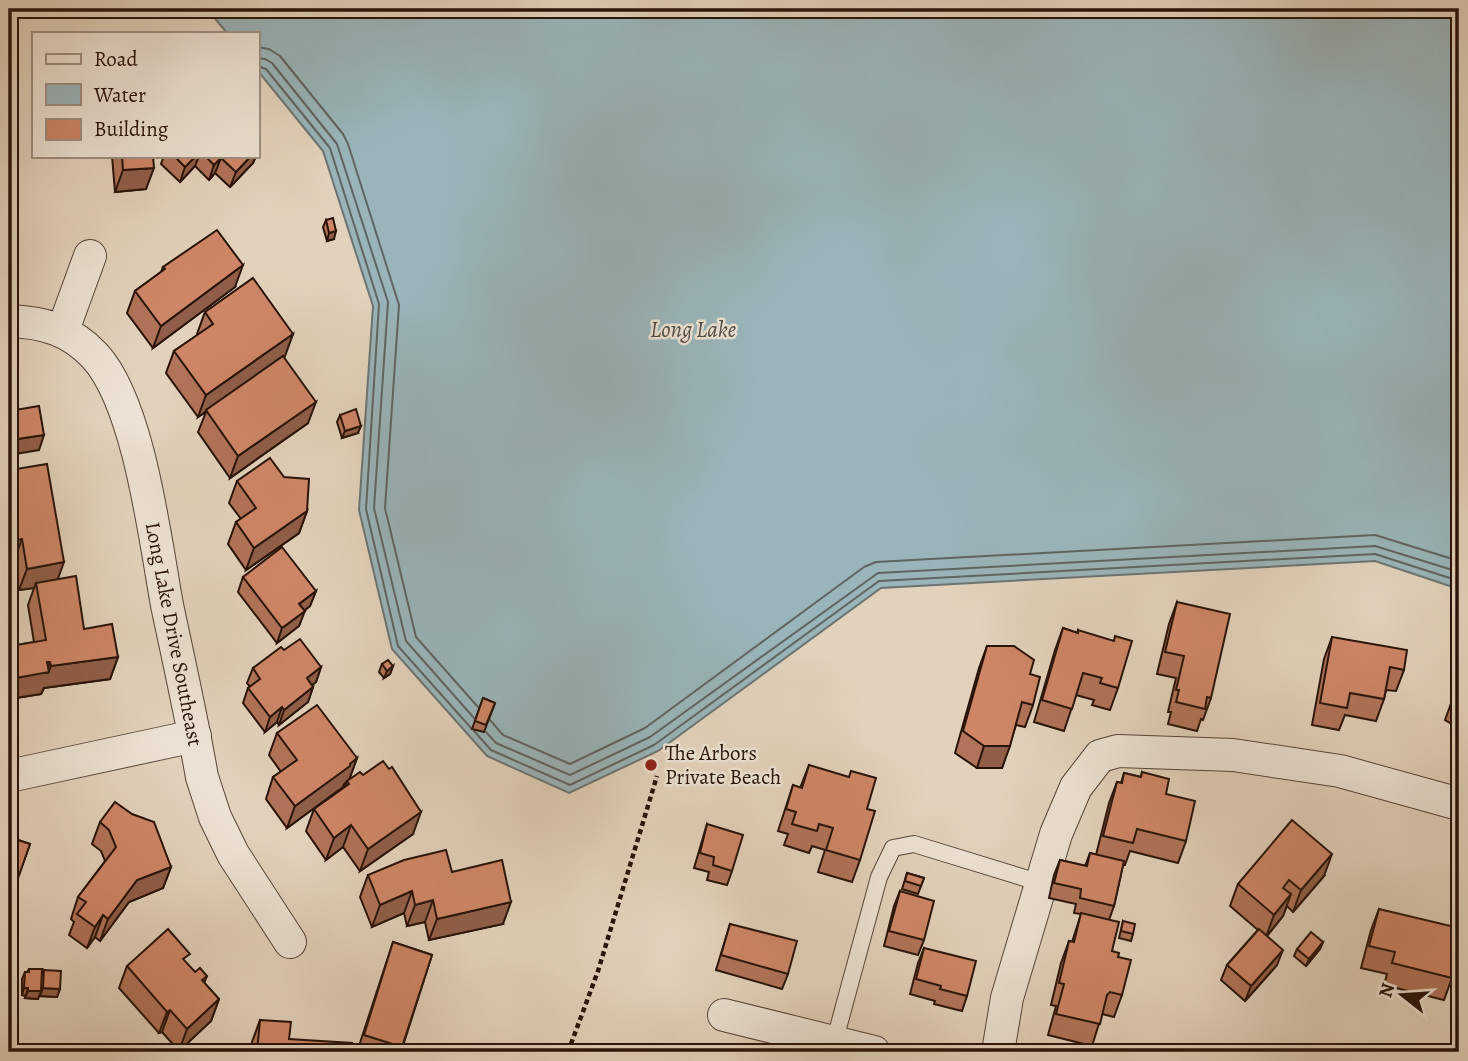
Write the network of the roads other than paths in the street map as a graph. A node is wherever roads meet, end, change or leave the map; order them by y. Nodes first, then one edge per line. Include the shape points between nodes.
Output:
1 (90, 256) dead end
2 (9, 321) edge
3 (63, 330) junction
4 (195, 736) junction
5 (9, 776) edge
6 (1459, 804) edge
7 (1041, 883) junction
8 (290, 942) dead end
9 (723, 1015) dead end
10 (834, 1043) junction
11 (874, 1052) edge
12 (998, 1052) edge

1 - 3 street
2 - 3 street, Long Lake Drive Southeast
3 - 4 street, Long Lake Drive Southeast via 95,356 128,415
4 - 5 street
4 - 8 street, Long Lake Drive Southeast via 215,817 233,854
6 - 7 street via 1340,771 1233,755 1118,751 1100,756 1076,787
7 - 10 lane via 914,845 893,848 879,877
7 - 12 street via 1007,999
9 - 10 street
10 - 11 street

